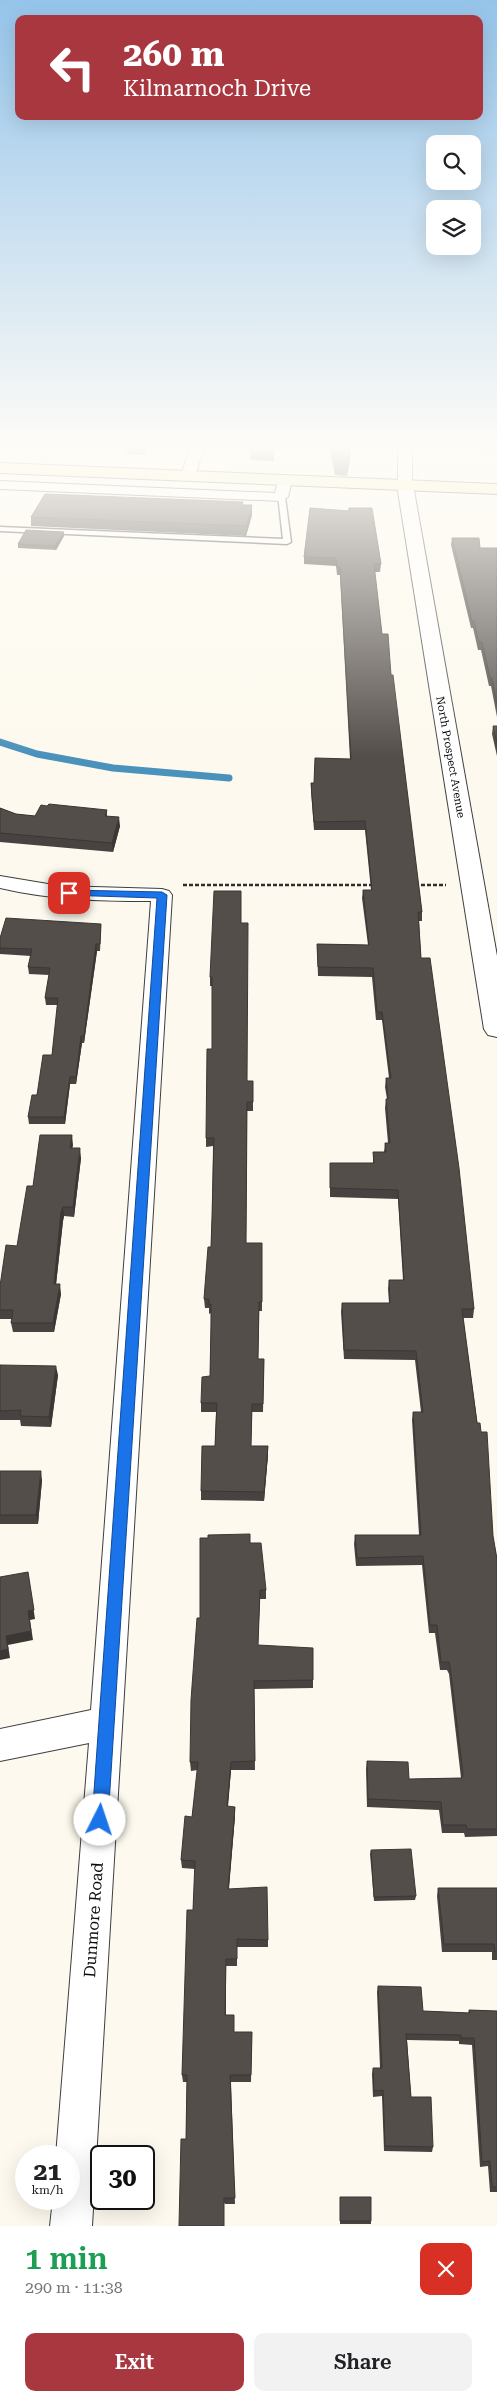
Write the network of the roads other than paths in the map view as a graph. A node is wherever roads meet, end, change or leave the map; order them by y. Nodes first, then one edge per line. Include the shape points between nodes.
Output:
1 (415, 549) edge
2 (0, 882) edge
3 (497, 1029) edge
4 (107, 1723) junction
5 (0, 1745) edge
6 (71, 2226) edge

1 - 3 street, North Prospect Avenue
2 - 4 street, Dunmore Road via 84,894 172,890
4 - 5 street
4 - 6 street, Dunmore Road

